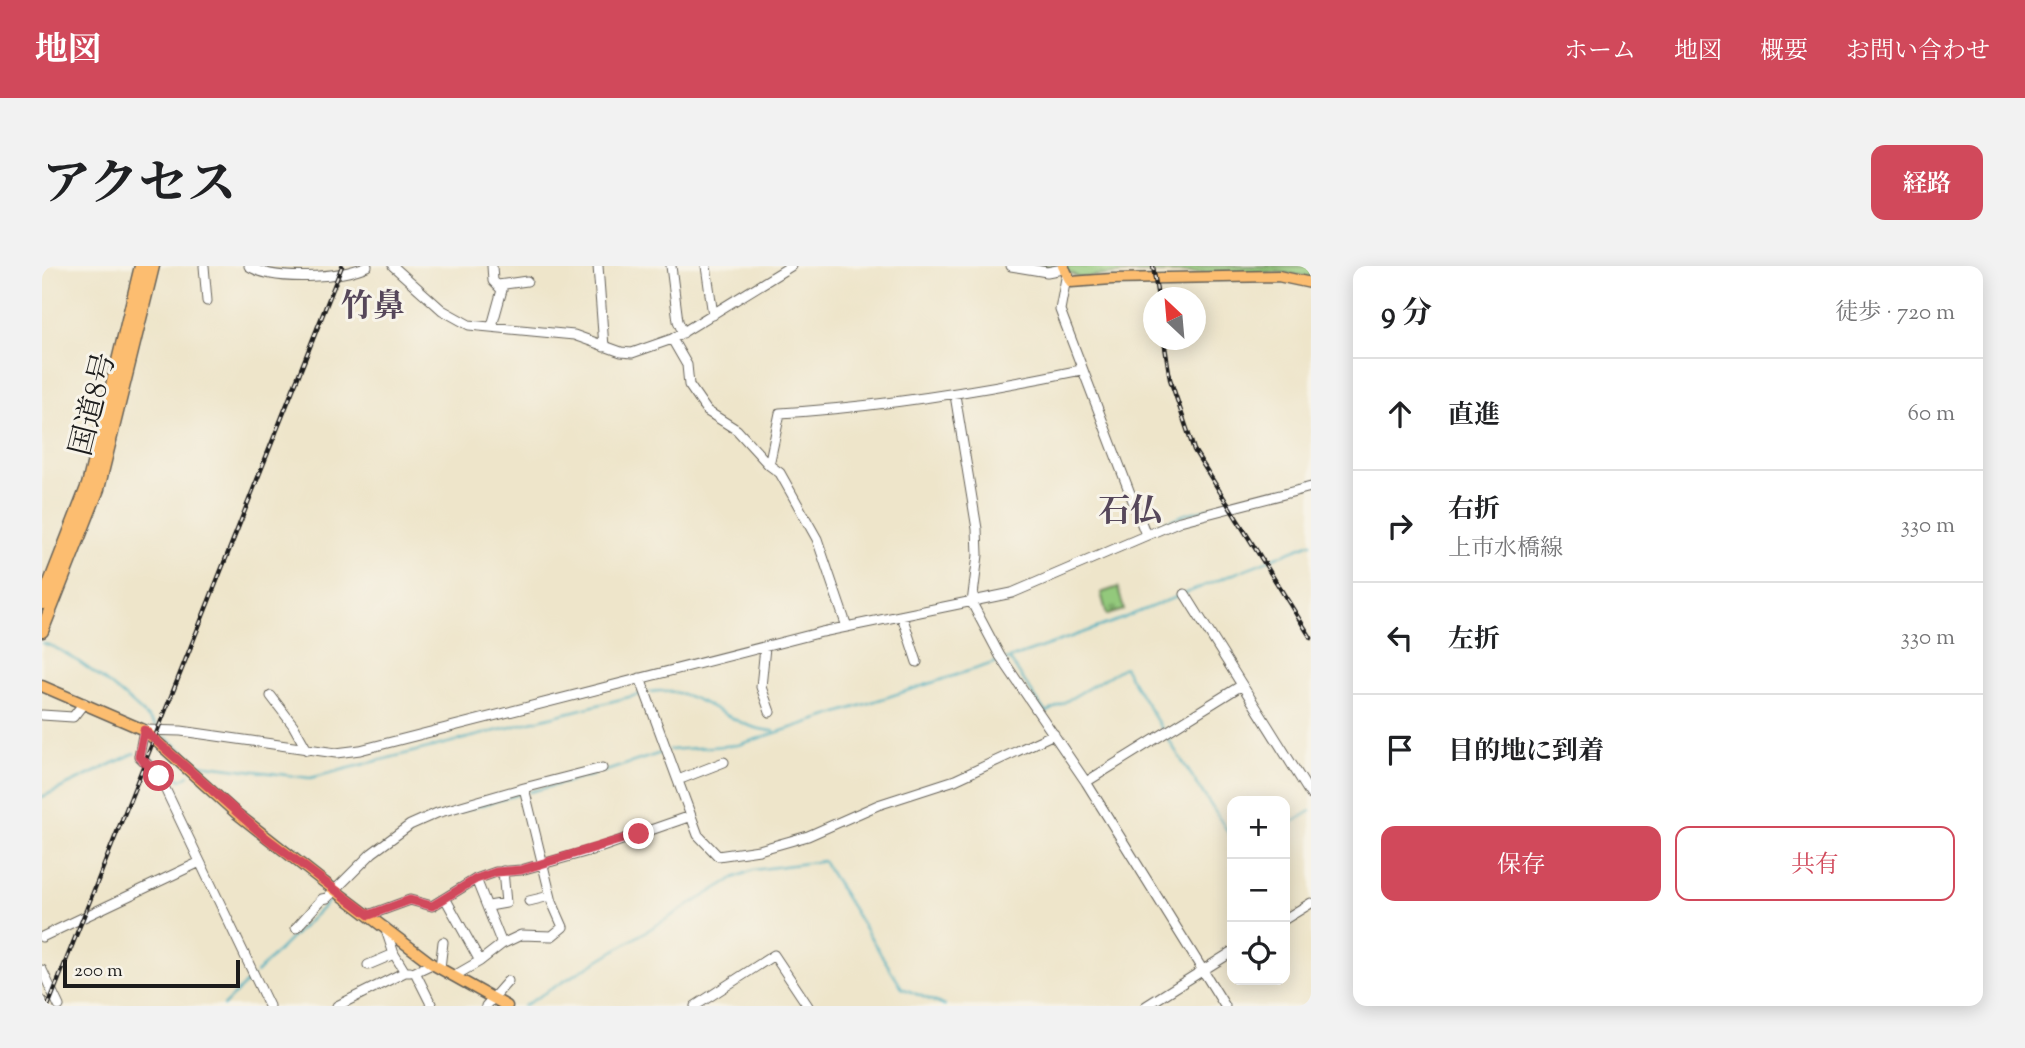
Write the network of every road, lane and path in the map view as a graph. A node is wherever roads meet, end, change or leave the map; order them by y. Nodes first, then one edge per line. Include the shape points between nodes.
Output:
1 (141, 266) edge
2 (153, 266) edge
3 (204, 266) edge
4 (249, 266) edge
5 (367, 266) edge
6 (393, 266) edge
7 (492, 266) edge
8 (598, 266) edge
9 (671, 266) edge
10 (706, 266) edge
11 (791, 266) edge
12 (1011, 266) edge
13 (278, 270) edge
14 (1064, 271) edge
15 (527, 281) dead end
16 (1311, 283) edge
17 (498, 285) junction
18 (207, 301) dead end
19 (713, 315) junction
20 (492, 326) junction
21 (683, 333) junction
22 (672, 339) junction
23 (604, 347) junction
24 (1080, 370) junction
25 (955, 395) junction
26 (769, 466) junction
27 (1311, 487) edge
28 (1146, 535) junction
29 (1185, 594) dead end
30 (42, 603) edge
31 (972, 603) junction
32 (902, 616) junction
33 (848, 627) junction
34 (42, 631) edge
35 (765, 647) junction
36 (917, 662) dead end
37 (640, 678) junction
38 (1242, 685) junction
39 (42, 686) edge
40 (271, 696) dead end
41 (84, 703) junction
42 (42, 709) edge
43 (770, 712) dead end
44 (42, 715) edge
45 (144, 730) junction
46 (1054, 734) junction
47 (307, 750) junction
48 (724, 762) dead end
49 (602, 768) dead end
50 (678, 780) junction
51 (1086, 782) junction
52 (524, 788) junction
53 (1311, 795) edge
54 (691, 816) junction
55 (200, 862) junction
56 (544, 864) junction
57 (503, 871) junction
58 (476, 879) junction
59 (335, 890) junction
60 (550, 896) junction
61 (445, 898) junction
62 (529, 901) dead end
63 (1311, 903) edge
64 (489, 906) junction
65 (369, 915) junction
66 (1290, 916) edge
67 (385, 927) junction
68 (296, 928) dead end
69 (42, 937) edge
70 (443, 943) dead end
71 (502, 944) junction
72 (394, 954) junction
73 (1227, 955) edge
74 (480, 961) junction
75 (368, 965) dead end
76 (436, 966) junction
77 (42, 970) edge
78 (1202, 970) junction
79 (410, 972) junction
80 (454, 976) junction
81 (508, 981) dead end
82 (489, 1002) edge
83 (59, 1006) edge
84 (269, 1006) edge
85 (337, 1006) edge
86 (432, 1006) edge
87 (507, 1006) edge
88 (695, 1006) edge
89 (808, 1006) edge
90 (1146, 1006) edge
91 (1224, 1006) edge

1 - 30 highway, 国道8号 via 89,485
2 - 34 highway, 国道8号 via 98,489
3 - 18 street
4 - 13 street via 257,271
5 - 13 street via 329,276
6 - 20 street via 452,317 469,325
7 - 17 street via 493,281
8 - 23 street
9 - 21 street
10 - 19 street
11 - 19 street
12 - 14 street
14 - 16 main road via 1071,282 1082,283 1278,276
14 - 24 street via 1060,310
15 - 17 street
17 - 20 street via 502,290
19 - 21 street
20 - 23 street via 588,338
21 - 22 street
22 - 23 street via 632,353
22 - 26 street via 687,365 688,385 707,411 737,430
24 - 25 street
24 - 28 street
25 - 26 street via 878,407 780,413
25 - 31 street via 977,529
26 - 33 street via 780,473 817,539
27 - 28 street via 1180,521
28 - 31 street via 1012,593
29 - 38 street
31 - 32 street
31 - 46 street via 1000,656
32 - 33 street
32 - 36 street
33 - 35 street
35 - 37 street
35 - 43 street via 761,688
37 - 47 street via 360,750
37 - 50 street
38 - 51 street
38 - 53 street
39 - 41 main road
40 - 47 street
41 - 42 street via 71,711
41 - 44 street via 73,717
41 - 45 main road
45 - 47 street via 181,731
45 - 55 street via 139,756 159,776
45 - 59 main road via 236,813
46 - 51 street
46 - 54 street via 955,780 759,850 718,856 698,835
48 - 50 street
49 - 52 street
50 - 54 street
51 - 78 street
52 - 56 street
52 - 59 street via 410,825 372,853
54 - 56 street
55 - 69 street
55 - 84 street
56 - 57 street
56 - 60 street
57 - 58 street
57 - 64 street via 506,903
58 - 61 street
58 - 64 street
59 - 65 main road
59 - 68 street
60 - 62 street
60 - 71 street via 562,931 542,937 521,935
61 - 65 street via 432,906 410,900
61 - 74 street
63 - 66 street
64 - 71 street
65 - 67 main road
67 - 72 street
67 - 76 main road
70 - 76 street
71 - 74 street
72 - 75 street
72 - 79 street
73 - 78 street
74 - 80 street
76 - 79 street
76 - 80 main road
77 - 83 street
78 - 90 street
78 - 91 street
79 - 85 street
79 - 86 street
80 - 82 main road
81 - 82 street
82 - 87 main road
88 - 89 street via 774,956

